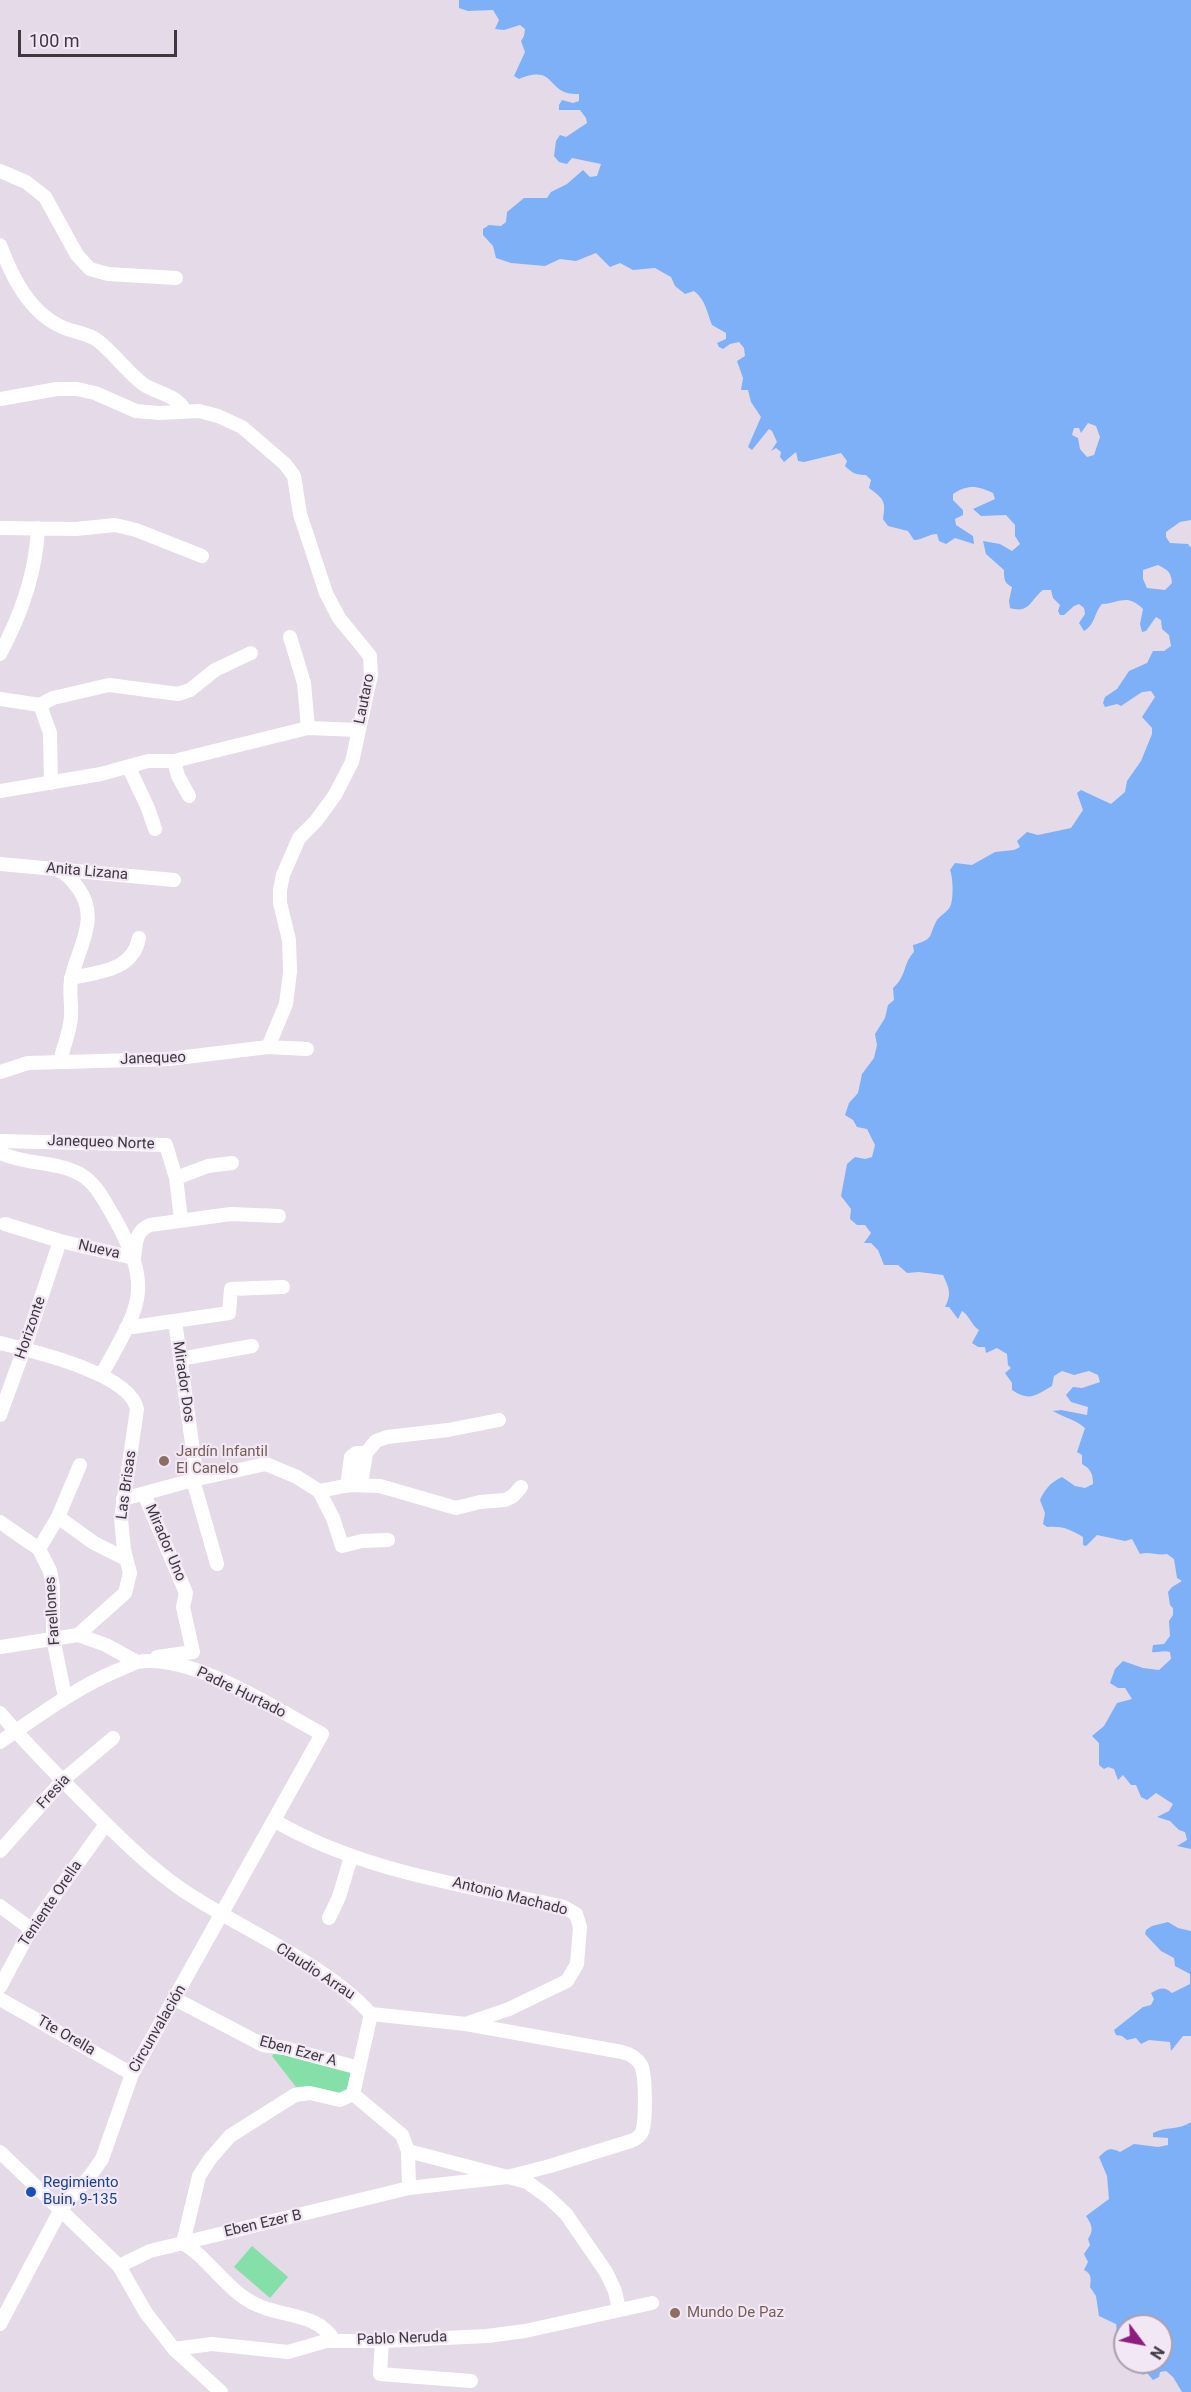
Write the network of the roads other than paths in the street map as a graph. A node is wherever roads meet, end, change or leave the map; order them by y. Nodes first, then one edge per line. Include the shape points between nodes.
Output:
1 (0, 171) edge
2 (0, 245) edge
3 (176, 278) dead end
4 (0, 399) edge
5 (184, 411) junction
6 (0, 528) edge
7 (38, 528) junction
8 (202, 556) dead end
9 (290, 637) dead end
10 (252, 653) dead end
11 (0, 654) edge
12 (0, 699) edge
13 (40, 705) junction
14 (308, 728) junction
15 (359, 730) junction
16 (174, 761) junction
17 (129, 768) junction
18 (51, 783) junction
19 (0, 791) edge
20 (189, 796) dead end
21 (155, 829) dead end
22 (0, 864) edge
23 (58, 870) junction
24 (174, 880) dead end
25 (139, 938) dead end
26 (71, 978) junction
27 (268, 1047) junction
28 (307, 1049) dead end
29 (60, 1062) junction
30 (0, 1072) edge
31 (0, 1141) edge
32 (0, 1153) edge
33 (232, 1163) dead end
34 (176, 1178) junction
35 (279, 1216) dead end
36 (181, 1219) junction
37 (5, 1224) dead end
38 (60, 1241) junction
39 (134, 1258) junction
40 (283, 1287) dead end
41 (175, 1321) junction
42 (126, 1328) junction
43 (0, 1344) edge
44 (252, 1346) dead end
45 (24, 1349) junction
46 (180, 1359) junction
47 (102, 1374) junction
48 (0, 1415) edge
49 (499, 1420) dead end
50 (80, 1465) dead end
51 (195, 1479) junction
52 (354, 1485) junction
53 (521, 1487) dead end
54 (320, 1491) junction
55 (144, 1494) junction
56 (123, 1499) junction
57 (58, 1517) junction
58 (0, 1522) edge
59 (388, 1540) dead end
60 (39, 1549) junction
61 (126, 1559) junction
62 (217, 1564) dead end
63 (78, 1635) junction
64 (53, 1638) junction
65 (0, 1647) edge
66 (144, 1663) junction
67 (65, 1697) junction
68 (0, 1713) edge
69 (16, 1731) junction
70 (322, 1734) joint
71 (113, 1738) dead end
72 (0, 1742) edge
73 (63, 1780) junction
74 (274, 1821) junction
75 (106, 1824) junction
76 (0, 1851) edge
77 (351, 1857) junction
78 (0, 1906) edge
79 (223, 1915) junction
80 (329, 1918) dead end
81 (31, 1929) junction
82 (0, 1987) edge
83 (0, 1999) edge
84 (175, 1999) junction
85 (371, 2014) junction
86 (466, 2024) junction
87 (359, 2068) junction
88 (132, 2074) junction
89 (353, 2094) junction
90 (408, 2151) junction
91 (0, 2152) edge
92 (507, 2177) junction
93 (409, 2188) junction
94 (62, 2209) junction
95 (183, 2242) junction
96 (119, 2266) junction
97 (652, 2303) dead end
98 (619, 2310) junction
99 (0, 2324) edge
100 (334, 2341) junction
101 (382, 2341) junction
102 (174, 2349) junction
103 (471, 2381) dead end
104 (221, 2392) edge

1 - 3 street via 26,182 45,197 77,255 90,269 108,274
2 - 5 street via 15,281 43,314 63,327 94,338 142,384 177,400
4 - 5 street, Lautaro via 76,389 136,411
5 - 15 street, Lautaro via 208,413 242,427 294,476 300,514 326,593 339,618 372,662
6 - 7 street
7 - 8 street via 76,530 105,524 126,527
7 - 11 street via 29,585
9 - 14 street via 304,683
10 - 13 street via 215,670 184,693 110,685 53,698
12 - 13 street
13 - 18 street via 50,733
14 - 15 street
14 - 16 street
15 - 27 street, Lautaro via 352,762 335,795 299,838 283,875 280,903 289,940 290,972 283,1011
16 - 17 street via 148,761
16 - 20 street
17 - 18 street
17 - 21 street
18 - 19 street
22 - 23 street, Anita Lizana
23 - 24 street, Anita Lizana
23 - 26 street via 73,882 87,907 86,934
25 - 26 street via 133,955 123,964
26 - 29 street via 70,1023
27 - 28 street, Janequeo
27 - 29 street, Janequeo via 179,1059
29 - 30 street, Janequeo via 28,1063
31 - 34 street, Janequeo Norte via 166,1144
32 - 39 street via 62,1167 86,1178 100,1193
33 - 34 street via 208,1166
34 - 36 street, Janequeo Norte
35 - 36 street, Nueva via 231,1214
36 - 39 street, Nueva via 143,1228 137,1236
37 - 38 street, Nueva
38 - 39 street, Nueva
38 - 45 street, Horizonte
39 - 42 street via 139,1292
40 - 41 street via 231,1289 229,1314
41 - 42 street
41 - 46 street, Mirador Dos
42 - 47 street
43 - 45 street, Las Brisas
44 - 46 street
45 - 47 street, Las Brisas
45 - 48 street, Horizonte
46 - 51 street, Mirador Dos
47 - 56 street, Las Brisas via 132,1396 137,1409
49 - 52 street via 376,1441 366,1453 351,1457
50 - 57 street
51 - 54 street via 266,1464 297,1476
51 - 55 street
51 - 62 street, Mirador Dos
52 - 53 street via 389,1487 456,1508 505,1500
52 - 54 street
54 - 59 street via 342,1546
55 - 56 street
55 - 66 street, Mirador Uno via 186,1593 183,1607 193,1652 155,1657
56 - 61 street, Las Brisas via 121,1529
57 - 60 street
57 - 61 street via 94,1544
58 - 60 street
60 - 64 street, Farellones via 52,1579
61 - 63 street, Las Brisas via 130,1580 125,1593
63 - 64 street
63 - 66 street
64 - 65 street
64 - 67 street, Farellones
66 - 67 street, Padre Hurtado via 101,1677
66 - 70 street, Padre Hurtado via 170,1663 201,1671
67 - 69 street, Padre Hurtado
68 - 69 street, Claudio Arrau
69 - 72 street, Padre Hurtado
69 - 73 street, Claudio Arrau
70 - 74 street, Circunvalación
71 - 73 street, Fresia
73 - 75 street, Claudio Arrau
73 - 76 street, Fresia
74 - 77 street, Antonio Machado
74 - 79 street, Circunvalación
75 - 79 street, Claudio Arrau via 159,1872
75 - 81 street, Teniente Orella
77 - 80 street
77 - 86 street, Antonio Machado via 564,1907 576,1914 580,1927 577,1964 567,1981 509,2009
78 - 81 street
79 - 84 street, Circunvalación
79 - 85 street, Claudio Arrau via 310,1966
81 - 82 street, Teniente Orella
83 - 88 street, Tte Orella
84 - 87 street, Eben Ezer A via 263,2045
84 - 88 street, Circunvalación
85 - 86 street
85 - 87 street
86 - 92 street, Eben Ezer B via 631,2055 644,2074 644,2126 632,2142
87 - 89 street
88 - 94 street, Circunvalación via 102,2159
89 - 90 street via 402,2135
89 - 95 street via 340,2100 295,2094 230,2136 199,2176
90 - 92 street, Eben Ezer B
90 - 93 street
91 - 94 street
92 - 93 street, Eben Ezer B
92 - 98 street, Eben Ezer B via 527,2182 566,2214 606,2272
93 - 95 street, Eben Ezer B
94 - 96 street
94 - 99 street, Circunvalación
95 - 96 street, Eben Ezer B
95 - 100 street via 245,2298 313,2322
96 - 102 street via 141,2306
97 - 98 street, Pablo Neruda
98 - 101 street, Pablo Neruda via 506,2334
100 - 101 street, Pablo Neruda
100 - 102 street, Pablo Neruda via 288,2352 212,2344
101 - 103 street via 380,2374
102 - 104 street

